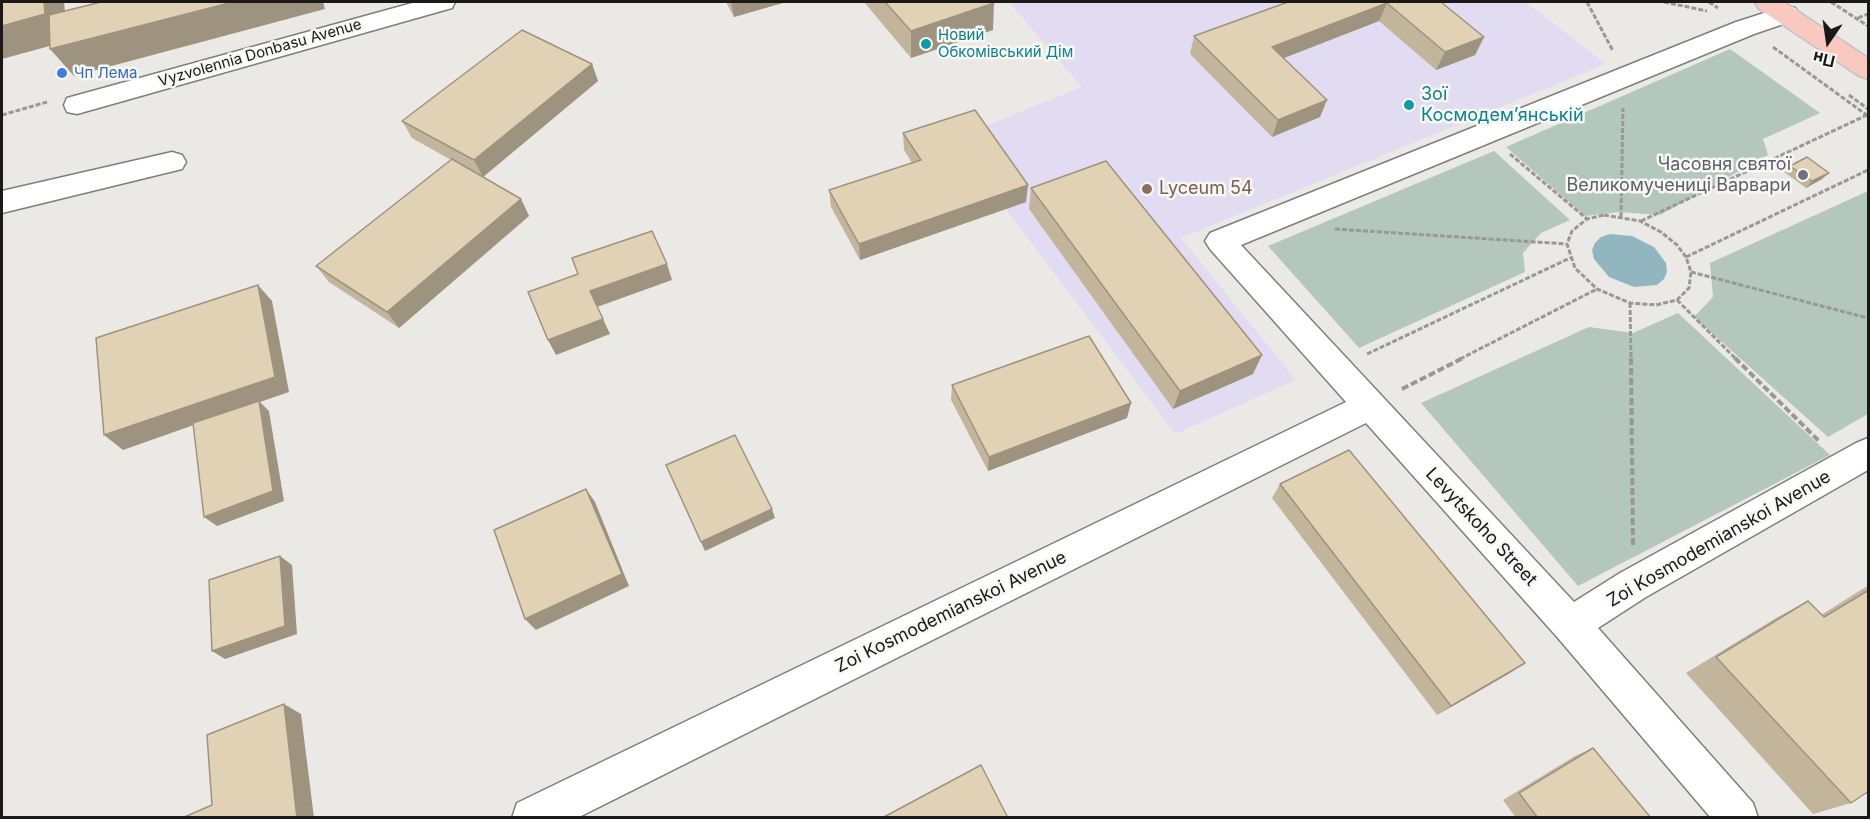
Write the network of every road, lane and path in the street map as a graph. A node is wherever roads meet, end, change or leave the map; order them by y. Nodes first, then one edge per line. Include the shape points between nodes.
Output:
1 (443, 2) edge
2 (1664, 2) edge
3 (1708, 2) edge
4 (1832, 2) edge
5 (1777, 8) edge
6 (1869, 14) edge
7 (1858, 18) junction
8 (1737, 22) junction
9 (1869, 26) edge
10 (1869, 70) edge
11 (77, 105) dead end
12 (1868, 116) edge
13 (1485, 134) junction
14 (172, 162) dead end
15 (1869, 170) edge
16 (2, 202) edge
17 (1587, 219) junction
18 (1640, 221) junction
19 (1333, 229) dead end
20 (1567, 244) junction
21 (1686, 257) junction
22 (1570, 258) junction
23 (1692, 272) junction
24 (1597, 289) junction
25 (1677, 300) junction
26 (1630, 303) junction
27 (1869, 318) edge
28 (1336, 369) junction
29 (1369, 406) junction
30 (1858, 460) edge
31 (1634, 585) junction
32 (1571, 625) junction
33 (532, 818) edge
34 (1738, 818) edge

1 - 11 street, Vyzvolennia Donbasu Avenue
2 - 8 path
3 - 8 path
4 - 7 path
4 - 9 path
5 - 8 street
5 - 10 main road
6 - 7 path
7 - 9 path
8 - 12 path
8 - 13 street
12 - 18 path
13 - 17 path
13 - 28 street, Levytskoho Street via 1220,240
14 - 16 street
15 - 21 path
17 - 18 path via 1604,216
17 - 20 path via 1572,231
18 - 21 path via 1661,232
19 - 20 path
20 - 22 path
21 - 23 path
22 - 24 path via 1581,276
22 - 28 path
23 - 25 path via 1689,288
23 - 27 path
24 - 26 path
24 - 29 path
25 - 26 path via 1656,305
25 - 30 path via 1834,456
26 - 31 path
28 - 29 street, Levytskoho Street
29 - 32 street, Levytskoho Street
29 - 33 street, Zoi Kosmodemianskoi Avenue
30 - 31 street, Zoi Kosmodemianskoi Avenue
31 - 32 street, Zoi Kosmodemianskoi Avenue
32 - 34 street, Levytskoho Street

